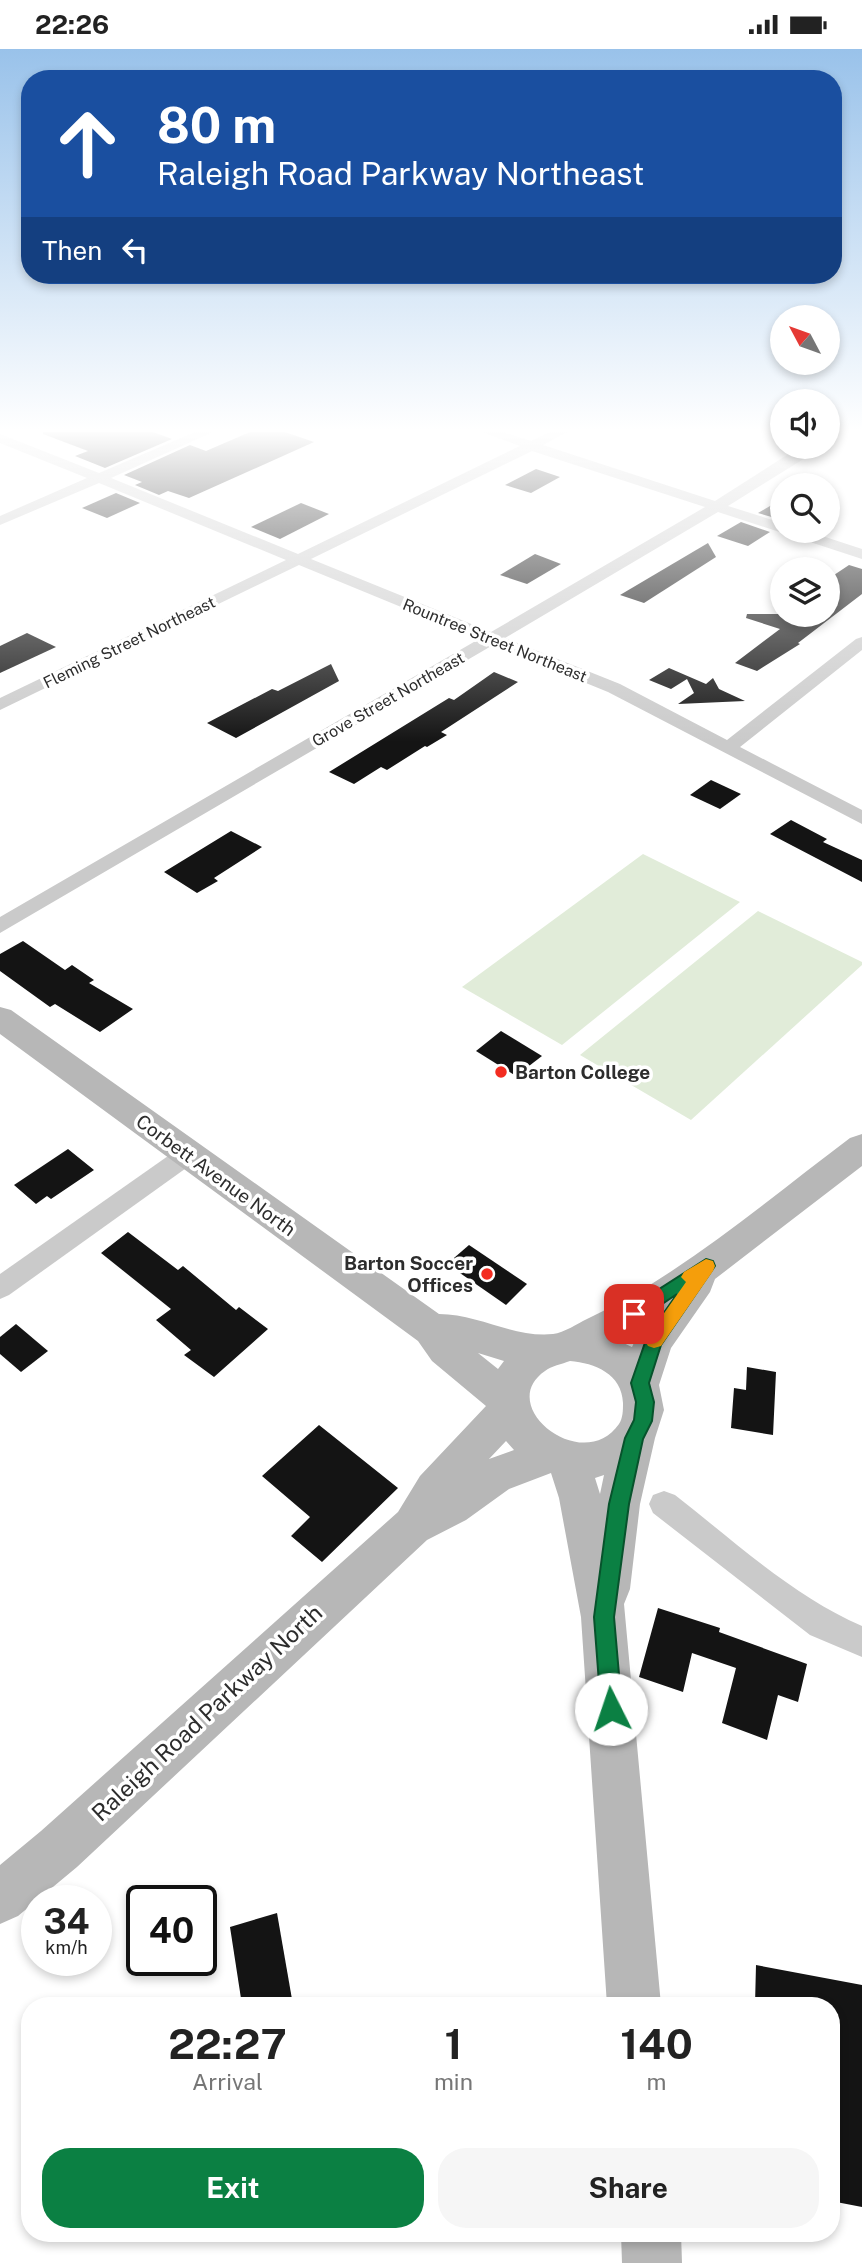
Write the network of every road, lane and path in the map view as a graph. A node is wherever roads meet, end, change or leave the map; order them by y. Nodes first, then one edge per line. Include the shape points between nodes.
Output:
1 (240, 535) edge
2 (347, 535) edge
3 (668, 535) edge
4 (828, 543) edge
5 (862, 554) edge
6 (298, 559) junction
7 (491, 639) junction
8 (862, 642) edge
9 (0, 705) edge
10 (728, 748) junction
11 (862, 818) edge
12 (0, 926) edge
13 (0, 1018) edge
14 (862, 1147) edge
15 (187, 1155) junction
16 (706, 1266) junction
17 (0, 1288) edge
18 (432, 1330) junction
19 (558, 1347) junction
20 (640, 1383) junction
21 (509, 1405) junction
22 (634, 1438) junction
23 (559, 1456) junction
24 (664, 1504) dead end
25 (412, 1526) junction
26 (604, 1617) junction
27 (862, 1642) edge
28 (0, 1898) edge
29 (633, 1997) edge
30 (651, 2242) edge
31 (652, 2263) edge

1 - 6 street, Rountree Street Northeast
2 - 6 street, Fleming Street Northeast
3 - 7 street, Grove Street Northeast
4 - 5 street
6 - 7 street, Rountree Street Northeast
6 - 9 street, Fleming Street Northeast
7 - 10 street, Rountree Street Northeast via 614,688
7 - 12 street, Grove Street Northeast
8 - 10 street
10 - 11 street, Rountree Street Northeast
13 - 15 street, Corbett Avenue North
14 - 16 street
15 - 17 street
15 - 18 street, Corbett Avenue North
16 - 19 street via 634,1314
16 - 20 street via 653,1342
18 - 19 street, Corbett Avenue North via 454,1330 511,1347
18 - 21 street, Corbett Avenue North via 446,1350
19 - 20 street via 590,1347 611,1354
19 - 21 street via 531,1357 519,1369 511,1384
20 - 22 street via 643,1421
21 - 23 street via 517,1427 531,1443
21 - 25 street, Raleigh Road Parkway North via 435,1489
22 - 23 street via 597,1459
22 - 26 street via 619,1504
23 - 25 street, Raleigh Road Parkway North via 494,1476
23 - 26 street via 580,1498
24 - 27 street via 785,1599
25 - 28 street, Raleigh Road Parkway North
26 - 29 street
30 - 31 street

